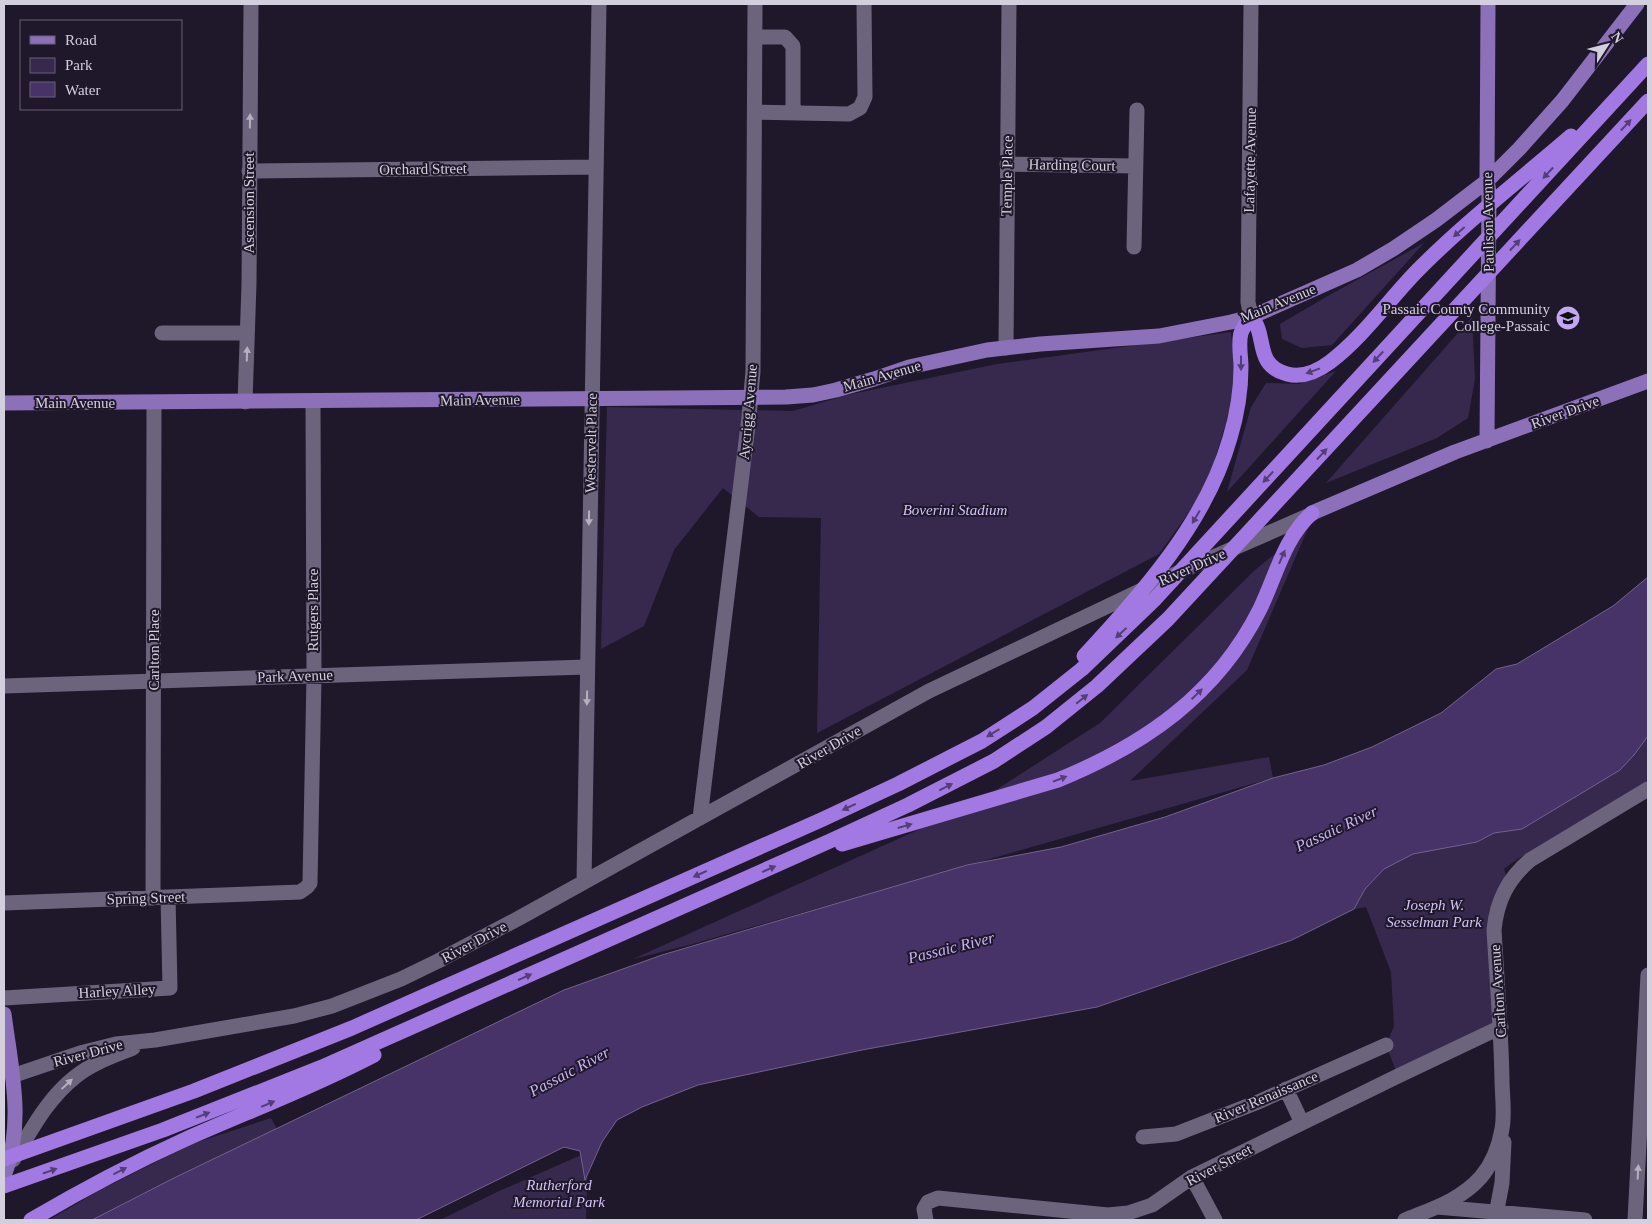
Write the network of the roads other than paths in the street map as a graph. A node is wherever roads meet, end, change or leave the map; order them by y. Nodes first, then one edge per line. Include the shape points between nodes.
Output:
1 (251, 4) edge
2 (599, 4) edge
3 (756, 4) edge
4 (864, 4) edge
5 (1009, 4) edge
6 (1251, 4) edge
7 (1488, 4) edge
8 (1637, 4) edge
9 (755, 37) junction
10 (1648, 64) edge
11 (1616, 99) junction
12 (1648, 101) edge
13 (1137, 110) dead end
14 (755, 112) junction
15 (793, 113) junction
16 (1008, 164) junction
17 (1136, 166) junction
18 (596, 167) junction
19 (249, 171) junction
20 (1488, 186) junction
21 (1134, 247) dead end
22 (1250, 317) junction
23 (162, 333) dead end
24 (247, 333) junction
25 (1006, 348) junction
26 (1648, 381) edge
27 (751, 397) junction
28 (591, 399) junction
29 (245, 402) junction
30 (313, 402) junction
31 (4, 403) edge
32 (154, 403) junction
33 (1487, 441) junction
34 (1312, 513) junction
35 (587, 667) junction
36 (314, 676) junction
37 (154, 681) junction
38 (4, 686) edge
39 (1033, 708) junction
40 (1648, 789) edge
41 (700, 818) junction
42 (790, 859) junction
43 (584, 882) junction
44 (289, 892) joint
45 (168, 897) junction
46 (153, 898) junction
47 (4, 903) edge
48 (1648, 975) edge
49 (1648, 982) edge
50 (480, 997) junction
51 (4, 998) edge
52 (4, 1014) edge
53 (1501, 1027) junction
54 (156, 1040) junction
55 (1386, 1045) dead end
56 (8, 1078) edge
57 (1286, 1089) junction
58 (1302, 1123) junction
59 (1503, 1123) junction
60 (74, 1135) junction
61 (1142, 1137) dead end
62 (4, 1152) edge
63 (4, 1159) edge
64 (4, 1176) edge
65 (1192, 1177) junction
66 (4, 1186) edge
67 (1436, 1207) junction
68 (925, 1215) edge
69 (1496, 1216) edge
70 (31, 1220) edge
71 (1215, 1220) edge
72 (1405, 1220) edge
73 (1585, 1220) edge
74 (1635, 1220) edge

19 -> 1 street, Ascension Street
2 - 18 street, Westervelt Place
3 - 9 street, Aycrigg Avenue
4 - 15 street via 864,97 860,108 849,114
5 - 16 street, Temple Place
6 - 22 street, Lafayette Avenue
7 - 20 main road, Paulison Avenue
8 - 20 main road, Main Avenue via 1562,101
9 - 14 street, Aycrigg Avenue
9 - 15 street via 785,37 793,46
10 - 11 highway
11 -> 22 highway via 1436,253 1341,352 1320,369 1298,375 1278,370 1263,353 1256,322
11 -> 39 highway via 1155,599 1082,669
42 -> 12 highway via 994,761 1046,727 1122,665 1212,573
13 - 17 street, Harding Court
14 - 15 street
14 - 27 street, Aycrigg Avenue
16 - 17 street, Harding Court
16 - 25 street, Temple Place
17 - 21 street, Harding Court
18 - 19 street, Orchard Street
18 - 28 street, Westervelt Place
19 - 24 street, Ascension Street
20 - 22 main road, Main Avenue via 1364,266
20 - 33 main road, Paulison Avenue
22 - 25 main road, Main Avenue via 1159,336
22 -> 39 highway via 1240,334 1241,367 1236,414 1224,459 1201,507 1164,561 1121,614
23 - 24 street
29 -> 24 street, Ascension Street
25 - 27 main road, Main Avenue via 909,367 813,395
26 - 33 main road, River Drive
27 - 28 main road, Main Avenue
27 - 41 street, Aycrigg Avenue
28 - 30 main road, Main Avenue
28 -> 35 street, Westervelt Place
29 - 30 main road, Main Avenue
29 - 32 main road, Main Avenue
30 - 36 street, Rutgers Place
31 - 32 main road, Main Avenue
32 - 37 street, Carlton Place
33 - 34 main road, River Drive
34 - 41 street, River Drive via 1186,569 929,692
42 -> 34 highway via 1058,780 1115,755 1154,731 1201,691 1234,652 1260,609 1290,540
35 - 36 street, Park Avenue
35 -> 43 street, Westervelt Place
36 - 37 street, Park Avenue
36 - 44 street, Rutgers Place via 312,878 300,892
37 - 38 street, Park Avenue
37 - 46 street, Carlton Place
39 -> 60 highway via 955,756 821,820 352,1028
40 - 53 street, Carlton Avenue via 1530,860 1508,883 1501,897 1494,930
41 - 43 street, River Drive
50 -> 42 highway
43 - 54 street, River Drive via 438,961 370,992 294,1016
44 - 45 street, Spring Street
45 - 46 street, Spring Street
45 - 51 street, Harley Alley via 170,988
46 - 47 street, Spring Street
48 - 49 street
74 -> 49 street
66 -> 50 highway via 243,1099
70 -> 50 highway via 133,1164 332,1076
52 - 56 main road
53 - 58 street, River Street
53 - 59 street, Carlton Avenue
54 - 56 street, River Drive via 98,1048
64 -> 54 street via 54,1098 76,1076 101,1061
55 - 57 street, River Renaissance
56 - 64 main road via 16,1129
57 - 58 street
57 - 61 street, River Renaissance via 1176,1134
58 - 65 street, River Street
59 - 67 street, Carlton Avenue via 1498,1147 1482,1176 1456,1198
59 - 69 street via 1502,1183
60 - 62 highway
60 - 63 highway
65 - 68 street, River Street via 1152,1205 1128,1213 1108,1215 938,1198 928,1202
65 - 71 street
67 - 69 street
67 - 72 street, Carlton Avenue
69 - 73 street

